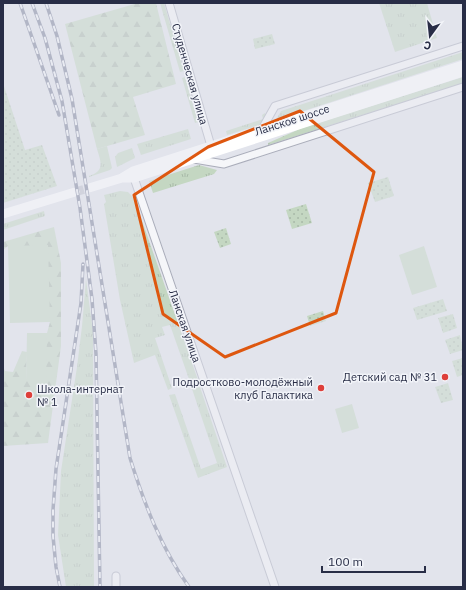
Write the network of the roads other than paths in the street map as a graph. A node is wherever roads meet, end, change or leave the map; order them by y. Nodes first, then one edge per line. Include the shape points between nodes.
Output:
1 (169, 3) edge
2 (463, 46) edge
3 (463, 65) edge
4 (463, 72) edge
5 (463, 87) edge
6 (262, 130) junction
7 (211, 146) junction
8 (192, 159) junction
9 (122, 178) junction
10 (134, 178) junction
11 (88, 188) tunnel mouth
12 (75, 192) tunnel mouth
13 (3, 214) edge
14 (116, 576) dead end
15 (116, 587) edge
16 (275, 587) edge

1 - 7 street, Студенческая улица
2 - 6 street via 275,106
3 - 6 main road, Ланское шоссе
4 - 8 main road, Ланское шоссе
5 - 8 street via 224,164
6 - 7 main road, Ланское шоссе
7 - 9 main road, Ланское шоссе via 133,171
8 - 10 main road, Ланское шоссе
9 - 10 main road, Ланское шоссе
9 - 11 main road, Ланское шоссе
10 - 16 street, Ланская улица
12 - 13 main road
14 - 15 street

